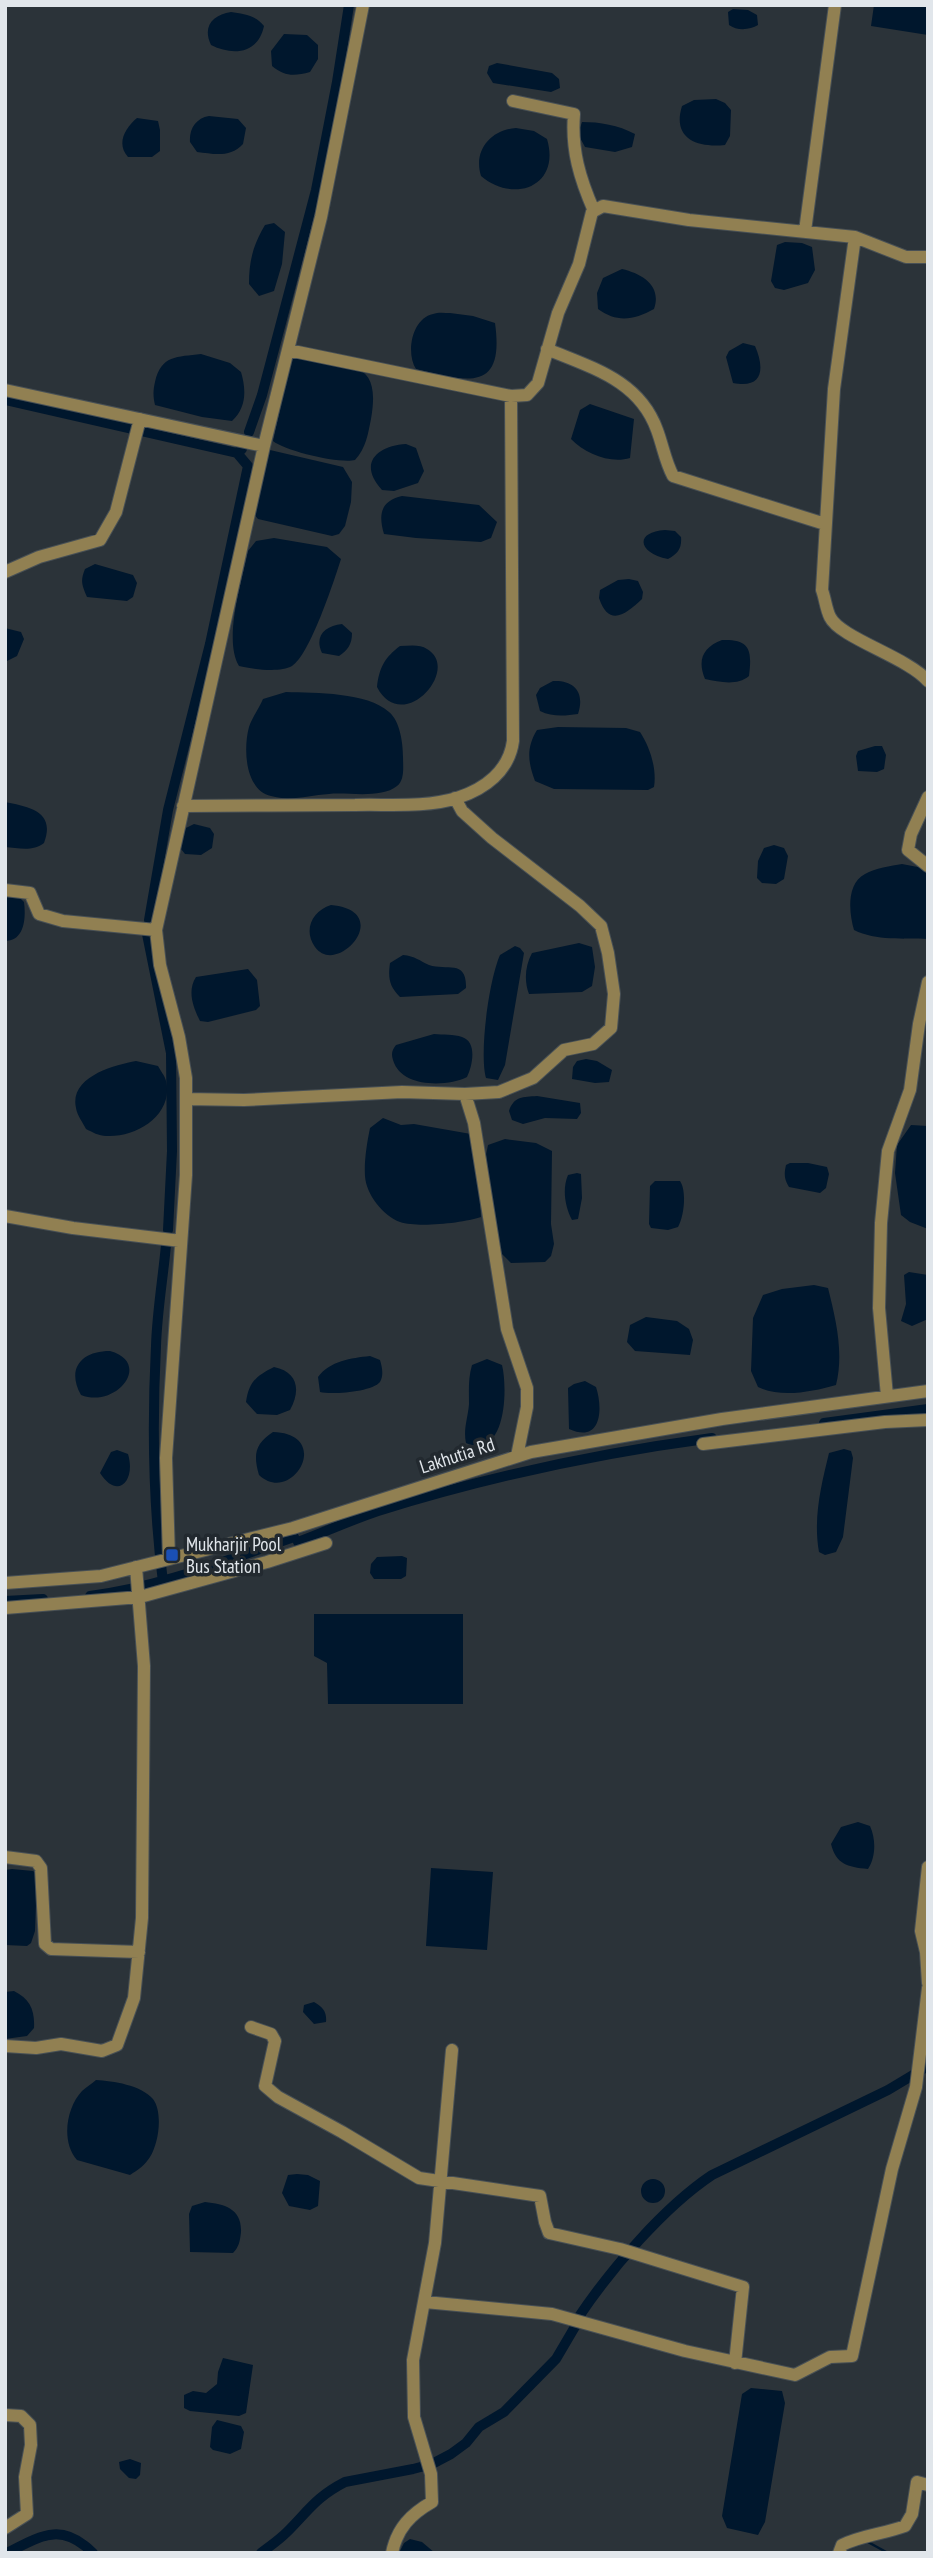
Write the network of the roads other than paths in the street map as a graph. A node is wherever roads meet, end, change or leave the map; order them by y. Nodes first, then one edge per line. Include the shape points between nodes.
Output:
1 (363, 5) edge
2 (835, 5) edge
3 (513, 101) dead end
4 (594, 211) junction
5 (806, 231) junction
6 (855, 237) junction
7 (928, 257) edge
8 (547, 349) junction
9 (288, 350) junction
10 (5, 390) edge
11 (511, 396) junction
12 (140, 419) junction
13 (264, 446) junction
14 (825, 524) junction
15 (5, 572) edge
16 (928, 681) edge
17 (928, 797) edge
18 (455, 798) junction
19 (183, 806) junction
20 (928, 866) edge
21 (5, 890) edge
22 (156, 930) junction
23 (928, 982) edge
24 (465, 1094) junction
25 (186, 1099) junction
26 (5, 1216) edge
27 (181, 1241) junction
28 (928, 1391) edge
29 (887, 1396) junction
30 (928, 1419) edge
31 (703, 1444) dead end
32 (517, 1456) junction
33 (326, 1542) dead end
34 (169, 1559) junction
35 (136, 1567) junction
36 (5, 1583) edge
37 (141, 1597) junction
38 (5, 1608) edge
39 (5, 1857) edge
40 (928, 1867) edge
41 (139, 1952) junction
42 (928, 1986) edge
43 (251, 2027) dead end
44 (5, 2046) edge
45 (452, 2050) dead end
46 (928, 2080) edge
47 (915, 2087) junction
48 (441, 2180) junction
49 (425, 2302) junction
50 (735, 2363) junction
51 (5, 2415) edge
52 (928, 2484) edge
53 (5, 2528) edge
54 (392, 2553) edge
55 (839, 2553) edge

1 - 9 street via 321,217
2 - 5 street
3 - 4 street via 574,114 574,152
4 - 5 street via 603,206
4 - 8 street
5 - 6 street
6 - 7 street via 905,257
6 - 14 street via 834,389
8 - 11 street via 538,383 527,395
8 - 14 street via 622,383 643,401 673,476
9 - 11 street
9 - 13 street
10 - 12 street
11 - 18 street via 513,741 503,769 480,788
12 - 13 street
12 - 15 street via 120,499 100,540
13 - 19 street
14 - 16 street via 822,590 831,619
17 - 20 street via 908,850
18 - 19 street via 416,804
18 - 24 street via 462,811 492,838 601,926 614,994 611,1028 593,1044 564,1050 533,1078 499,1092
19 - 22 street
21 - 22 street via 30,893 39,914 64,921
22 - 25 street via 179,1037
23 - 29 street via 909,1090 886,1163 879,1308
24 - 25 street
24 - 32 street via 474,1123 507,1329 527,1388
25 - 27 street
26 - 27 street
27 - 34 street via 166,1458
28 - 29 street, Lakhutia Rd
29 - 32 street, Lakhutia Rd via 722,1419
30 - 31 street
32 - 34 street, Lakhutia Rd via 293,1528
33 - 37 street
34 - 35 street, Lakhutia Rd
35 - 36 street, Lakhutia Rd via 102,1576
35 - 37 street
37 - 38 street
37 - 41 street via 145,1781
39 - 41 street via 36,1861 41,1868 45,1944 51,1949
40 - 42 street via 920,1931
41 - 44 street via 134,1998 117,2045 102,2051 61,2044
42 - 47 street
43 - 48 street via 271,2034 275,2041 265,2086 278,2097 419,2178
45 - 48 street
46 - 47 street
47 - 50 street via 892,2169 852,2356 830,2357 796,2375
48 - 49 street
48 - 50 street via 540,2196 549,2232 743,2287
49 - 50 street via 552,2314
49 - 54 street via 413,2360 414,2417 431,2474 432,2502 412,2513 394,2541
51 - 53 street via 20,2416 30,2425 31,2445 24,2477 27,2514
52 - 55 street via 917,2483 912,2514 905,2526 856,2538 842,2545

